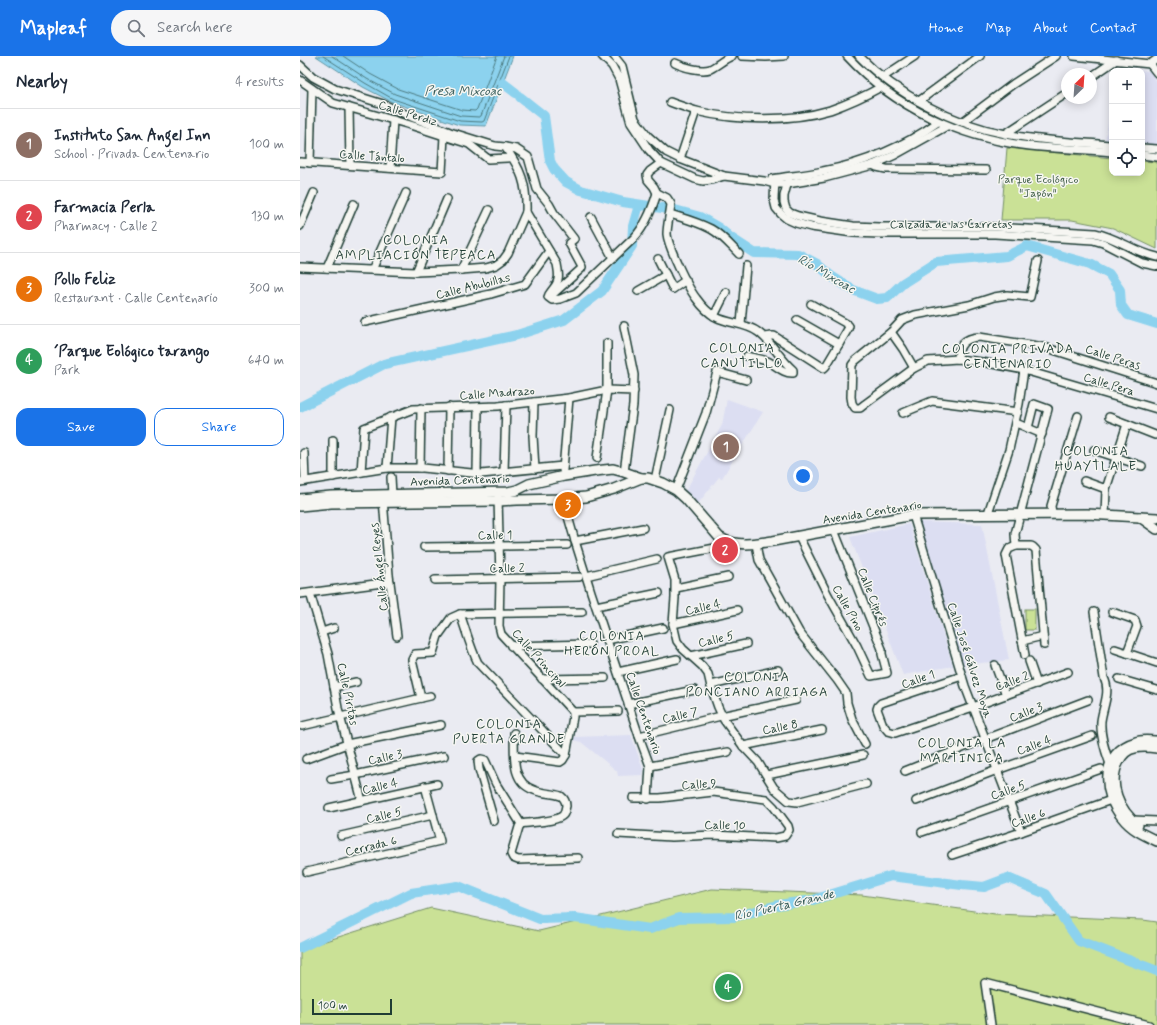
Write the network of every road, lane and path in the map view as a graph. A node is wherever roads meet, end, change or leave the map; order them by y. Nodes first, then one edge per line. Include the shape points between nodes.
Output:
1 (602, 56) edge
2 (614, 56) edge
3 (732, 56) edge
4 (742, 56) edge
5 (784, 56) edge
6 (847, 56) edge
7 (859, 56) edge
8 (915, 56) edge
9 (980, 56) edge
10 (1056, 56) edge
11 (1074, 56) edge
12 (1157, 59) edge
13 (1116, 60) junction
14 (675, 63) dead end
15 (1150, 64) junction
16 (300, 65) edge
17 (1097, 73) edge
18 (1157, 73) edge
19 (883, 77) junction
20 (300, 80) edge
21 (881, 87) junction
22 (312, 89) junction
23 (1061, 97) edge
24 (919, 100) junction
25 (670, 102) dead end
26 (349, 108) junction
27 (696, 111) junction
28 (393, 120) junction
29 (938, 122) junction
30 (962, 122) junction
31 (947, 126) junction
32 (1005, 134) junction
33 (444, 136) junction
34 (1109, 145) edge
35 (1145, 148) edge
36 (1157, 149) edge
37 (508, 152) junction
38 (1109, 152) edge
39 (1145, 155) edge
40 (1157, 157) edge
41 (680, 159) junction
42 (300, 162) edge
43 (310, 163) junction
44 (661, 163) junction
45 (872, 164) junction
46 (350, 165) junction
47 (390, 168) junction
48 (986, 170) dead end
49 (724, 176) junction
50 (788, 180) junction
51 (775, 181) junction
52 (406, 193) dead end
53 (314, 194) dead end
54 (657, 194) junction
55 (447, 199) dead end
56 (354, 204) dead end
57 (489, 210) dead end
58 (526, 212) junction
59 (670, 214) junction
60 (591, 217) dead end
61 (300, 226) edge
62 (549, 251) junction
63 (739, 254) dead end
64 (615, 255) junction
65 (1157, 257) edge
66 (658, 259) dead end
67 (1038, 261) dead end
68 (746, 266) dead end
69 (1157, 266) edge
70 (300, 267) edge
71 (327, 268) junction
72 (372, 270) junction
73 (461, 270) junction
74 (416, 272) junction
75 (666, 275) junction
76 (686, 280) junction
77 (638, 291) dead end
78 (726, 292) dead end
79 (549, 298) junction
80 (811, 304) dead end
81 (714, 316) junction
82 (797, 320) dead end
83 (365, 322) dead end
84 (741, 324) junction
85 (624, 326) dead end
86 (891, 332) junction
87 (768, 336) junction
88 (607, 342) dead end
89 (839, 344) junction
90 (747, 356) dead end
91 (958, 359) junction
92 (914, 368) junction
93 (1024, 370) junction
94 (746, 380) dead end
95 (1157, 383) edge
96 (607, 390) junction
97 (634, 391) junction
98 (569, 398) junction
99 (534, 402) junction
100 (506, 405) junction
101 (449, 407) junction
102 (478, 407) junction
103 (421, 408) junction
104 (670, 410) dead end
105 (1157, 410) edge
106 (1018, 412) junction
107 (903, 413) dead end
108 (1078, 416) dead end
109 (391, 417) junction
110 (1109, 417) dead end
111 (1016, 423) junction
112 (1127, 424) junction
113 (1028, 428) junction
114 (1042, 434) junction
115 (1155, 435) dead end
116 (333, 440) dead end
117 (1094, 450) dead end
118 (304, 453) dead end
119 (597, 458) dead end
120 (1116, 458) junction
121 (563, 466) junction
122 (1142, 466) dead end
123 (387, 468) junction
124 (420, 468) junction
125 (535, 469) junction
126 (448, 471) junction
127 (360, 472) junction
128 (504, 472) junction
129 (624, 472) junction
130 (477, 473) junction
131 (564, 476) junction
132 (333, 477) junction
133 (391, 477) dead end
134 (641, 478) junction
135 (655, 480) junction
136 (1084, 480) dead end
137 (302, 482) edge
138 (1106, 489) junction
139 (676, 490) junction
140 (517, 495) junction
141 (386, 497) junction
142 (498, 497) junction
143 (300, 499) edge
144 (563, 499) junction
145 (300, 506) edge
146 (988, 513) junction
147 (1021, 513) junction
148 (1052, 513) junction
149 (1105, 514) junction
150 (913, 515) junction
151 (1140, 516) junction
152 (1156, 519) edge
153 (643, 528) dead end
154 (1157, 529) edge
155 (834, 530) junction
156 (799, 537) junction
157 (575, 541) junction
158 (726, 542) junction
159 (567, 544) dead end
160 (758, 544) junction
161 (499, 546) junction
162 (1016, 546) junction
163 (424, 547) dead end
164 (657, 559) dead end
165 (582, 576) junction
166 (728, 577) dead end
167 (500, 579) junction
168 (435, 580) dead end
169 (390, 582) junction
170 (676, 588) junction
171 (310, 593) junction
172 (659, 593) dead end
173 (300, 594) edge
174 (596, 606) junction
175 (737, 610) dead end
176 (582, 612) dead end
177 (1094, 612) dead end
178 (1112, 612) dead end
179 (460, 614) junction
180 (499, 614) junction
181 (673, 624) junction
182 (334, 628) dead end
183 (663, 628) dead end
184 (322, 632) junction
185 (397, 636) dead end
186 (1043, 636) junction
187 (607, 640) junction
188 (1022, 641) junction
189 (590, 644) dead end
190 (746, 644) dead end
191 (1044, 645) dead end
192 (511, 646) junction
193 (1115, 649) dead end
194 (1127, 653) junction
195 (691, 656) junction
196 (677, 659) dead end
197 (1157, 663) edge
198 (995, 665) dead end
199 (778, 670) dead end
200 (618, 672) junction
201 (1068, 672) dead end
202 (887, 673) joint
203 (962, 676) junction
204 (605, 678) dead end
205 (542, 679) junction
206 (1119, 679) dead end
207 (356, 682) dead end
208 (1037, 684) junction
209 (711, 686) junction
210 (334, 687) junction
211 (694, 690) dead end
212 (1157, 690) edge
213 (1006, 695) junction
214 (430, 696) dead end
215 (421, 698) junction
216 (796, 700) dead end
217 (1088, 700) dead end
218 (628, 704) junction
219 (974, 707) junction
220 (618, 711) dead end
221 (572, 712) junction
222 (721, 716) junction
223 (340, 717) junction
224 (441, 725) dead end
225 (302, 726) dead end
226 (822, 730) dead end
227 (514, 733) dead end
228 (895, 733) joint
229 (639, 736) junction
230 (1092, 736) dead end
231 (985, 739) junction
232 (1157, 741) edge
233 (347, 744) junction
234 (865, 744) dead end
235 (743, 746) junction
236 (1157, 748) edge
237 (728, 752) dead end
238 (566, 755) junction
239 (863, 755) dead end
240 (444, 756) dead end
241 (515, 756) junction
242 (306, 759) dead end
243 (1110, 764) junction
244 (650, 766) junction
245 (996, 770) junction
246 (1101, 770) dead end
247 (905, 771) dead end
248 (355, 775) junction
249 (767, 775) junction
250 (331, 779) dead end
251 (437, 784) dead end
252 (866, 784) dead end
253 (425, 786) junction
254 (633, 798) dead end
255 (648, 799) junction
256 (766, 799) joint
257 (1009, 800) junction
258 (1111, 800) junction
259 (362, 801) junction
260 (916, 801) dead end
261 (329, 808) dead end
262 (433, 815) junction
263 (1133, 820) junction
264 (494, 821) dead end
265 (1157, 821) edge
266 (521, 824) junction
267 (922, 832) dead end
268 (1021, 832) junction
269 (618, 834) dead end
270 (1157, 835) edge
271 (341, 836) dead end
272 (1157, 841) edge
273 (952, 855) dead end
274 (578, 858) dead end
275 (307, 872) dead end
276 (991, 1025) edge
277 (1149, 1025) edge

1 - 44 street via 612,66 619,79 631,123
2 - 41 street via 622,66 635,119 648,136 666,152
3 - 14 street via 709,69 696,69
4 - 5 street
6 - 21 street
7 - 19 street
8 - 19 street
9 - 24 street
10 - 30 street
11 - 13 street
12 - 15 street
13 - 15 street
13 - 17 street
15 - 18 street
16 - 37 street, Calle Perdiz via 313,77 335,89 383,104 450,132
19 - 24 street
20 - 22 street, Calle Perdiz
21 - 27 street via 814,114 743,118
21 - 29 street
22 - 26 street, Calle Perdiz via 333,103
22 - 43 street
23 - 32 street
24 - 30 street
25 - 27 street
26 - 28 street, Calle Perdiz
26 - 46 street
27 - 41 street
28 - 33 street, Calle Perdiz
28 - 47 street
29 - 31 street
29 - 50 street via 922,133 869,159
30 - 32 street
31 - 38 street via 1004,142
31 - 45 street via 905,150
32 - 34 street
33 - 37 street, Calle Perdiz via 469,144 488,159
33 - 47 street, Calle Tántalo via 442,172
35 - 36 street
37 - 58 street via 525,185
37 - 79 street via 516,149 528,156 536,189 574,239 569,243 582,266
39 - 40 street
41 - 49 street
42 - 43 street, Calle Tántalo
43 - 46 street, Calle Tántalo
44 - 49 street via 703,180
44 - 54 street via 647,176
45 - 48 street via 877,168 886,169
45 - 50 street via 824,178
46 - 47 street, Calle Tántalo
49 - 51 street
50 - 51 street
50 - 65 street, Calzada de las Carretas via 784,196 786,209 798,216 820,221 879,228 996,227 1095,233 1106,235 1146,255
51 - 69 street, Calzada de las Carretas via 776,208 787,219 811,227 872,234 995,234 1093,240 1110,245 1142,263
52 - 72 street
53 - 61 street
54 - 59 street via 667,198 671,204
54 - 64 street via 653,208 641,230
55 - 74 street
56 - 71 street
57 - 73 street
58 - 62 street
58 - 73 street via 513,245 503,260 486,268
59 - 63 street via 711,229
59 - 76 street via 667,234 669,244
60 - 64 street
62 - 79 street via 557,264 559,274 558,282 548,294
62 - 83 street, Calle Abubillas via 525,284 492,294
64 - 79 street via 576,293 560,299
66 - 75 street
67 - 86 street via 1030,297 994,297 915,316 902,320
68 - 84 street
70 - 71 street
71 - 72 street
72 - 74 street
73 - 74 street
75 - 76 street via 673,288
75 - 77 street
76 - 81 street via 695,297
78 - 81 street
80 - 89 street via 849,326
81 - 84 street
82 - 89 street
84 - 87 street
85 - 97 street via 634,376
86 - 92 street
86 - 92 street, Calle Pera via 852,365 851,397 855,408 866,404
87 - 89 street via 824,368
87 - 90 street via 793,373
88 - 96 street
91 - 92 street, Calle Pera via 928,361
91 - 93 street, Calle Pera
91 - 95 street, Calle Peras via 961,345 971,337 979,337 1044,347
93 - 105 street, Calle Pera
93 - 106 street
94 - 139 street via 717,372 706,413
96 - 97 street, Calle Madrazo
96 - 98 street, Calle Madrazo
96 - 119 street
97 - 129 street
98 - 99 street, Calle Madrazo
98 - 121 street
99 - 100 street, Calle Madrazo
99 - 125 street
100 - 102 street, Calle Madrazo
100 - 128 street
101 - 102 street, Calle Madrazo
101 - 103 street, Calle Madrazo
101 - 126 street
102 - 130 street
103 - 109 street, Calle Madrazo
103 - 124 street
104 - 135 street
106 - 107 street via 932,401
106 - 111 street
108 - 148 street via 1051,506
109 - 123 street
109 - 127 street, Calle Madrazo via 364,428
110 - 112 street
111 - 113 street
111 - 146 street
112 - 115 street
112 - 120 street
113 - 114 street
113 - 114 street via 1034,404 1048,409
114 - 147 street
116 - 132 street
117 - 120 street
118 - 137 street
120 - 122 street
120 - 138 street
121 - 125 street
121 - 131 street
123 - 124 street
123 - 127 street
124 - 126 street
125 - 128 street
126 - 130 street
127 - 132 street
128 - 130 street
129 - 131 main road, Avenida Centenario via 605,469
129 - 134 main road, Avenida Centenario
131 - 140 main road, Avenida Centenario via 529,484
132 - 137 street
133 - 141 street, Calle Ángel Reyes
134 - 135 main road, Avenida Centenario
134 - 144 main road, Avenida Centenario via 586,497
135 - 139 main road, Avenida Centenario
136 - 138 street
138 - 149 street
139 - 158 main road, Avenida Centenario
140 - 142 main road, Avenida Centenario
140 - 144 main road, Avenida Centenario
141 - 142 main road, Avenida Centenario
141 - 143 main road, Avenida Centenario via 331,496
141 - 145 main road, Avenida Centenario
141 - 169 street, Calle Ángel Reyes
142 - 161 street, Calle Principal
144 - 157 street, Calle Centenario
146 - 147 main road, Avenida Centenario
146 - 150 main road, Avenida Centenario
147 - 148 main road, Avenida Centenario
147 - 162 street via 1015,534
148 - 149 main road, Avenida Centenario
149 - 151 main road, Avenida Centenario
150 - 155 main road, Avenida Centenario
150 - 203 street, Calle José Gálvez Moya
151 - 152 main road, Avenida Centenario
151 - 154 main road
153 - 157 street
155 - 156 main road, Avenida Centenario
155 - 202 street, Calle Ciprés via 882,649
156 - 160 main road, Avenida Centenario
156 - 202 street, Calle Pino via 871,676
157 - 165 street, Calle Centenario
158 - 160 main road, Avenida Centenario
158 - 170 street via 715,548 668,557
159 - 161 street, Calle 1
160 - 234 street via 759,560 799,632 846,693 852,719
161 - 163 street, Calle 1
161 - 167 street, Calle Principal
162 - 186 street via 1031,546 1036,550
162 - 188 street via 1006,555
164 - 165 street, Calle 2
165 - 167 street, Calle 2
165 - 174 street, Calle Centenario
166 - 170 street
167 - 168 street, Calle 2
167 - 180 street, Calle Principal
169 - 171 street
169 - 185 street, Calle Ángel Reyes
170 - 181 street
171 - 173 street
171 - 184 street, Calle Piritas
172 - 174 street
174 - 187 street, Calle Centenario
175 - 181 street, Calle 4
176 - 180 street
177 - 243 street via 1107,695 1101,731
178 - 194 street via 1135,620 1136,626
179 - 180 street
179 - 215 street via 451,618 438,636 433,653 415,654 412,657
179 - 238 street via 478,663
180 - 192 street, Calle Principal via 501,634
181 - 195 street via 677,641
182 - 184 street
183 - 187 street
184 - 210 street, Calle Piritas
186 - 188 street
186 - 191 street
187 - 200 street, Calle Centenario
188 - 208 street
189 - 192 street
190 - 195 street, Calle 5
192 - 205 street, Calle Principal
193 - 194 street
194 - 197 street
195 - 209 street via 708,674
196 - 200 street
198 - 213 street
199 - 209 street
200 - 218 street, Calle Centenario
201 - 208 street, Calle 2
203 - 219 street, Calle José Gálvez Moya
203 - 228 street, Calle 1 via 878,706 883,725 888,731
204 - 205 street
205 - 221 street, Calle Principal
206 - 212 street
207 - 210 street
208 - 213 street, Calle 2
209 - 222 street
210 - 223 street, Calle Piritas
211 - 218 street
213 - 219 street, Calle 2
214 - 215 street
215 - 223 street
216 - 222 street, Calle 7
217 - 231 street, Calle 3
218 - 229 street, Calle Centenario
219 - 228 street, Calle 2
219 - 231 street, Calle José Gálvez Moya
220 - 221 street
221 - 238 street
222 - 229 street, Calle 7
222 - 235 street
223 - 225 street
223 - 233 street, Calle Piritas
224 - 233 street
226 - 235 street, Calle 8
227 - 241 street
229 - 244 street, Calle Centenario
230 - 245 street, Calle 4
231 - 245 street, Calle José Gálvez Moya
231 - 247 street, Calle 3
232 - 243 main road via 1144,740 1130,744 1120,750
233 - 242 street
233 - 248 street, Calle Piritas
235 - 249 street
236 - 263 main road via 1133,748 1121,757 1117,765 1114,778 1116,793
237 - 244 street
238 - 241 street via 560,762
239 - 249 street
240 - 248 street, Calle 3
241 - 266 street via 517,774 525,786 561,796 565,798 566,804 563,816 557,820
243 - 258 main road via 1107,780
244 - 255 street, Calle Centenario
245 - 257 street, Calle José Gálvez Moya
245 - 260 street, Calle 4
246 - 257 street, Calle 5
248 - 250 street, Calle 3
248 - 259 street, Calle Piritas
249 - 252 street via 774,788 789,801 797,802
251 - 253 street, Calle 4
253 - 259 street, Calle 4
253 - 262 street
254 - 255 street, Calle 9
255 - 256 street, Calle 9 via 713,792
256 - 269 street, Calle 10 via 788,826 789,830 785,836 672,837
257 - 267 street, Calle 5
257 - 268 street, Calle José Gálvez Moya
258 - 268 street, Calle 6
258 - 272 main road via 1129,825
259 - 261 street, Calle 4
262 - 271 street, Calle 5
262 - 275 street, Cerrada 6 via 440,841
263 - 265 street
263 - 270 main road
264 - 266 street via 479,769 478,761 481,758 485,760 496,784
266 - 274 street via 511,854 513,858
268 - 273 street, Calle 6
276 - 277 street via 985,983

